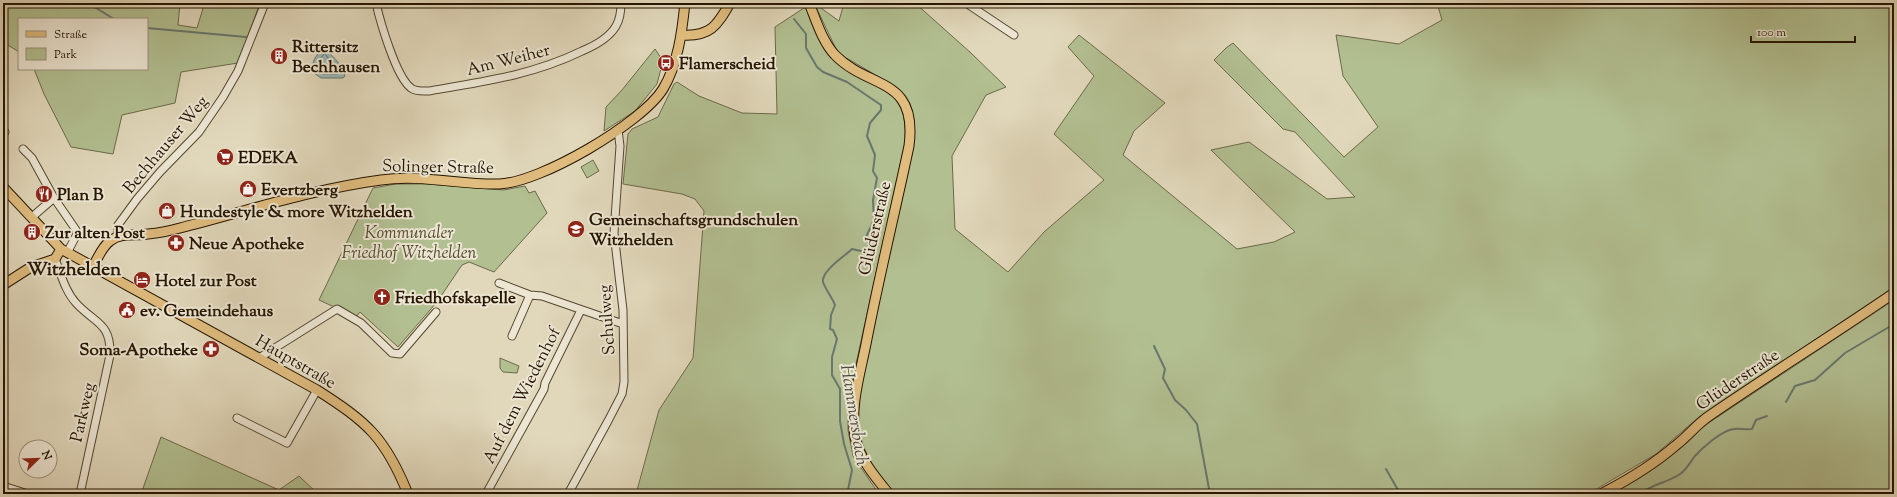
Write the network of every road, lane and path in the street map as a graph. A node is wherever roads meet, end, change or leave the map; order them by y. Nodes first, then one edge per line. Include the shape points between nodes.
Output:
1 (265, 3) edge
2 (376, 3) edge
3 (621, 3) edge
4 (685, 3) edge
5 (730, 3) edge
6 (809, 3) edge
7 (966, 3) edge
8 (682, 35) junction
9 (1014, 35) dead end
10 (618, 130) junction
11 (23, 149) dead end
12 (3, 186) edge
13 (54, 198) junction
14 (32, 217) junction
15 (118, 237) junction
16 (64, 251) junction
17 (55, 259) junction
18 (93, 267) junction
19 (499, 283) dead end
20 (3, 285) edge
21 (1894, 293) edge
22 (530, 295) junction
23 (581, 310) junction
24 (436, 312) dead end
25 (623, 324) junction
26 (512, 336) dead end
27 (259, 358) junction
28 (316, 390) junction
29 (237, 418) dead end
30 (3, 486) edge
31 (28, 494) edge
32 (80, 494) edge
33 (408, 494) edge
34 (486, 494) edge
35 (568, 494) edge
36 (889, 494) edge
37 (1601, 494) edge

1 - 15 street, Bechhauser Weg via 238,70 224,97 199,132 136,199 118,225
2 - 3 street, Am Weiher via 386,37 403,78 411,88 419,91 509,77 555,64 589,48 608,35 619,20
4 - 8 main road, Solinger Straße
5 - 8 main road via 719,22 710,31
6 - 36 main road, Glüderstraße via 825,41 834,54 848,66 897,93 907,109 910,124 909,146 875,295 854,408 854,429 858,447
7 - 9 street
8 - 10 main road, Solinger Straße via 673,67 658,96 639,115
10 - 15 main road, Solinger Straße via 556,166 514,182 492,184 411,178 380,180 266,204 166,232
10 - 25 street, Schulweg via 620,146 614,233
11 - 13 street via 32,158
12 - 14 main road, Hauptstraße
13 - 14 street
13 - 16 street via 77,234
14 - 16 main road, Hauptstraße
15 - 18 main road via 106,245
16 - 17 main road
16 - 18 main road, Hauptstraße
17 - 20 main road via 32,267
17 - 32 street, Parkweg via 67,290 76,303 101,325 109,336 110,355
18 - 27 main road, Hauptstraße
19 - 22 street
21 - 37 main road, Glüderstraße via 1728,403 1700,423 1666,453
22 - 23 street via 542,296
22 - 26 street
23 - 25 street
23 - 34 street, Auf dem Wiedenhof via 545,382 544,389
24 - 27 street via 400,354 392,354 361,323 337,309
25 - 35 street, Schulweg via 622,394
27 - 28 main road, Hauptstraße
28 - 29 street via 287,442
28 - 33 main road, Hauptstraße via 366,424 390,454
30 - 31 street

